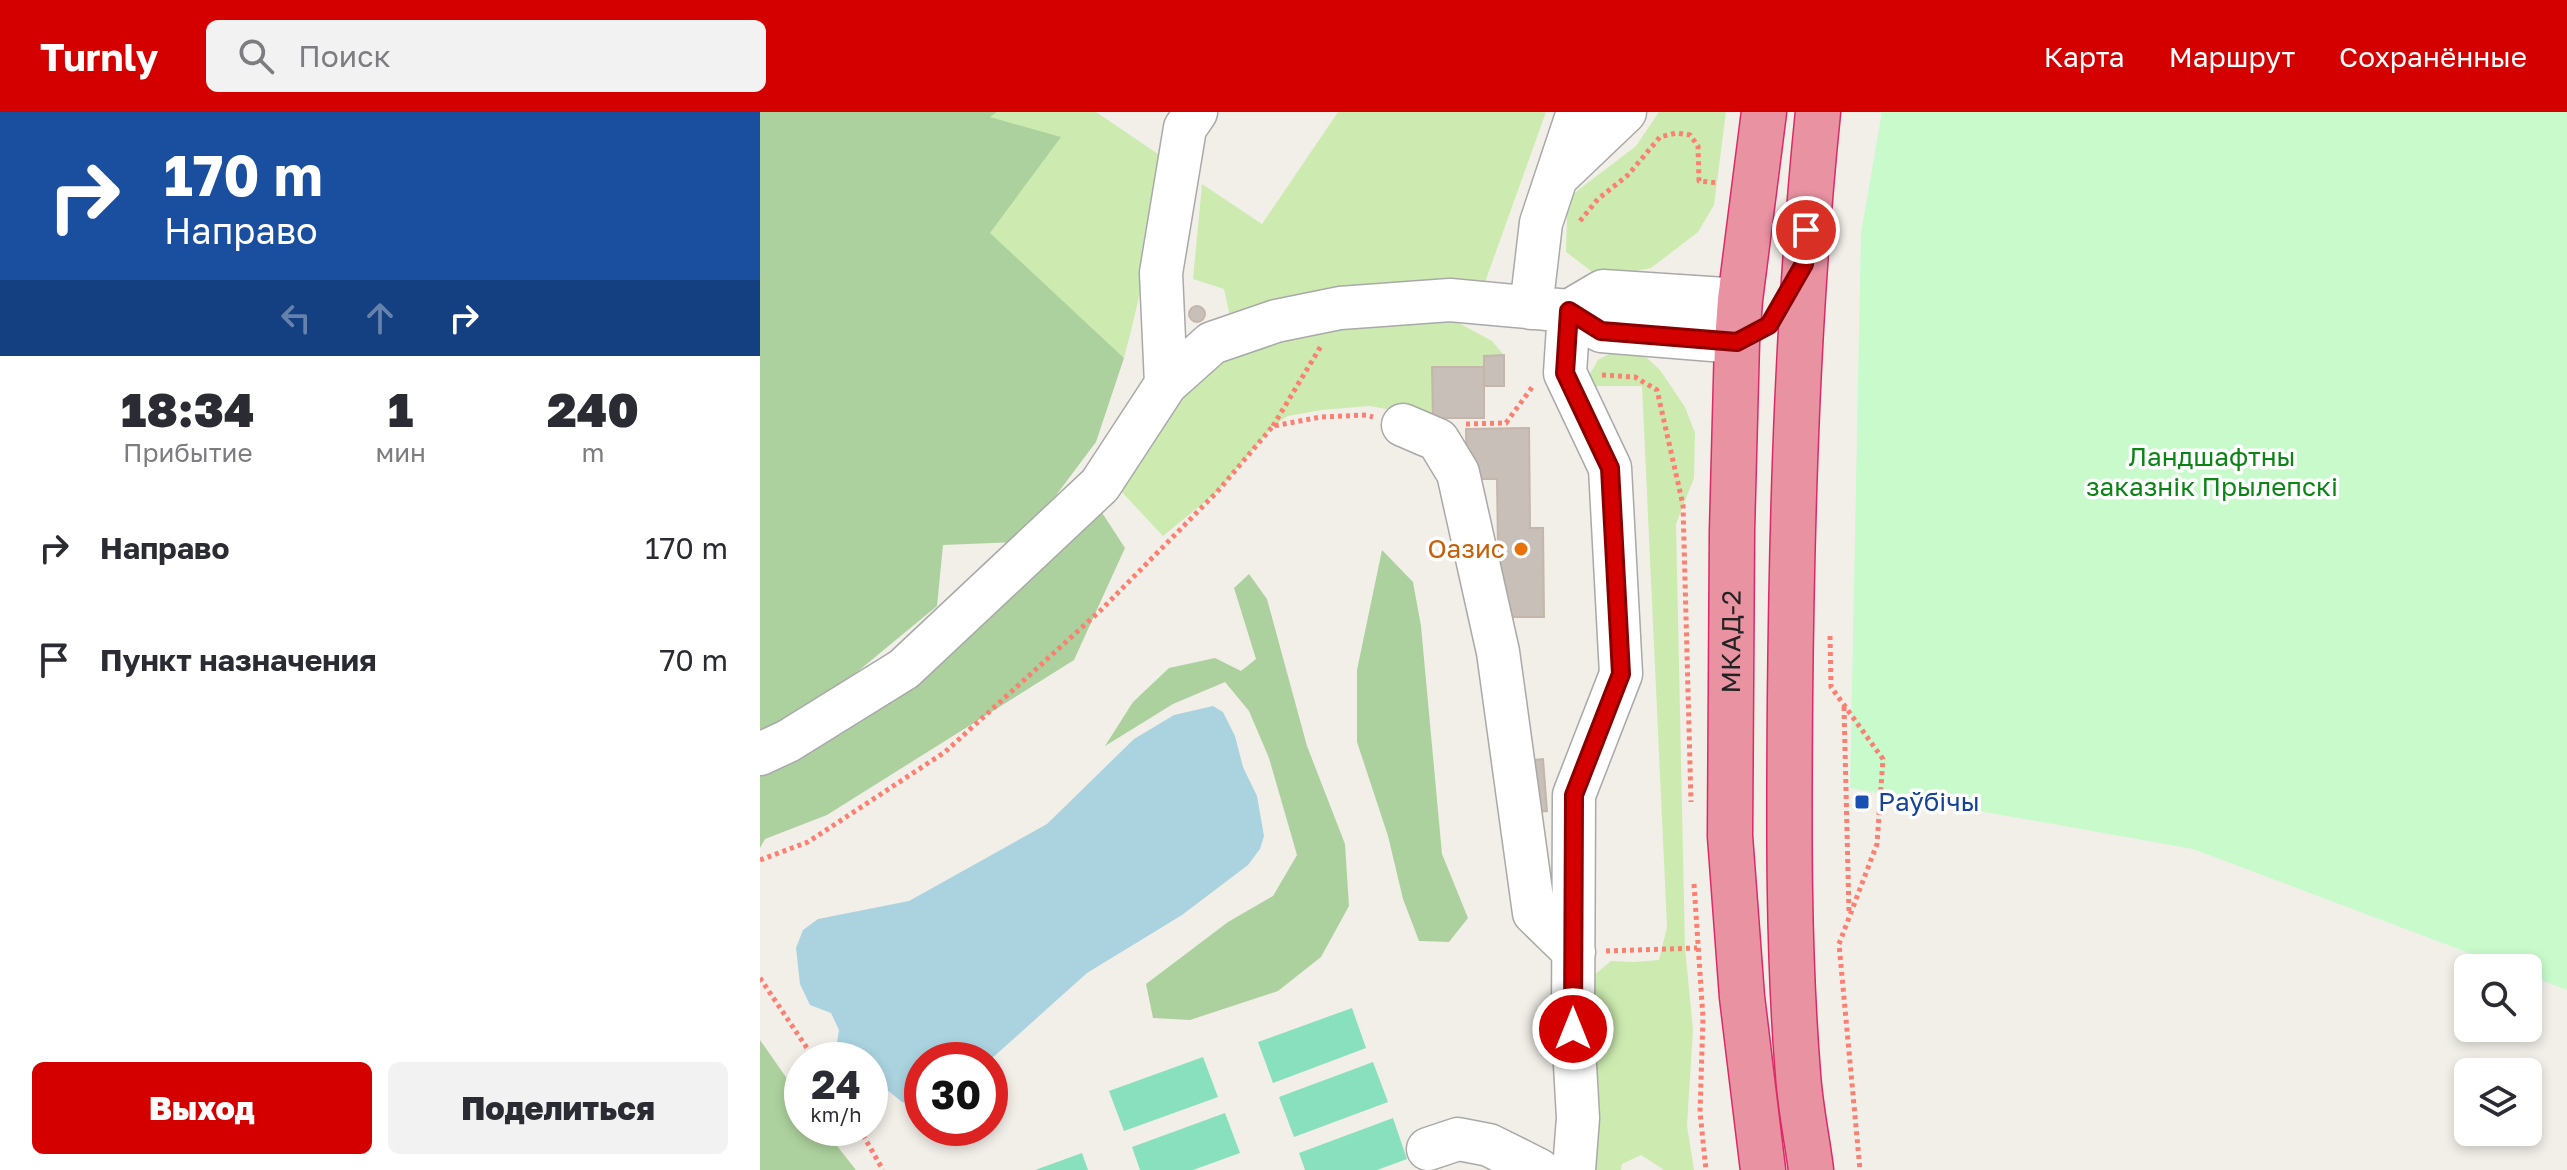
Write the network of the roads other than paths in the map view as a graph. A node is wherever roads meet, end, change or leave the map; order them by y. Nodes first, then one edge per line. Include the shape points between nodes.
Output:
1 (1196, 112) edge
2 (1578, 112) edge
3 (1625, 112) edge
4 (1764, 112) edge
5 (1818, 112) edge
6 (1553, 181) junction
7 (1804, 264) junction
8 (1550, 310) junction
9 (1749, 323) junction
10 (1166, 384) junction
11 (1797, 397) junction
12 (1403, 425) road end
13 (760, 754) edge
14 (1574, 952) junction
15 (1428, 1149) dead end
16 (1539, 1170) edge
17 (1574, 1170) edge
18 (1763, 1170) edge
19 (1811, 1170) edge

1 - 10 street via 1185,128 1161,273
2 - 6 street
3 - 6 street
4 - 9 highway, МКАД-2
5 - 7 highway
6 - 8 street via 1541,223
7 - 9 highway
7 - 11 highway
8 - 9 street via 1601,331
8 - 10 street via 1450,300 1340,308 1276,321 1212,343
8 - 14 street via 1551,376 1610,468 1621,674 1574,795
9 - 11 highway
9 - 18 highway, МКАД-2 via 1732,531 1730,836
10 - 13 street via 1100,485 904,669
11 - 19 highway via 1789,875 1798,1076
12 - 14 street via 1438,440 1458,473 1498,652 1534,913
14 - 17 street
15 - 16 street via 1458,1139 1489,1145

